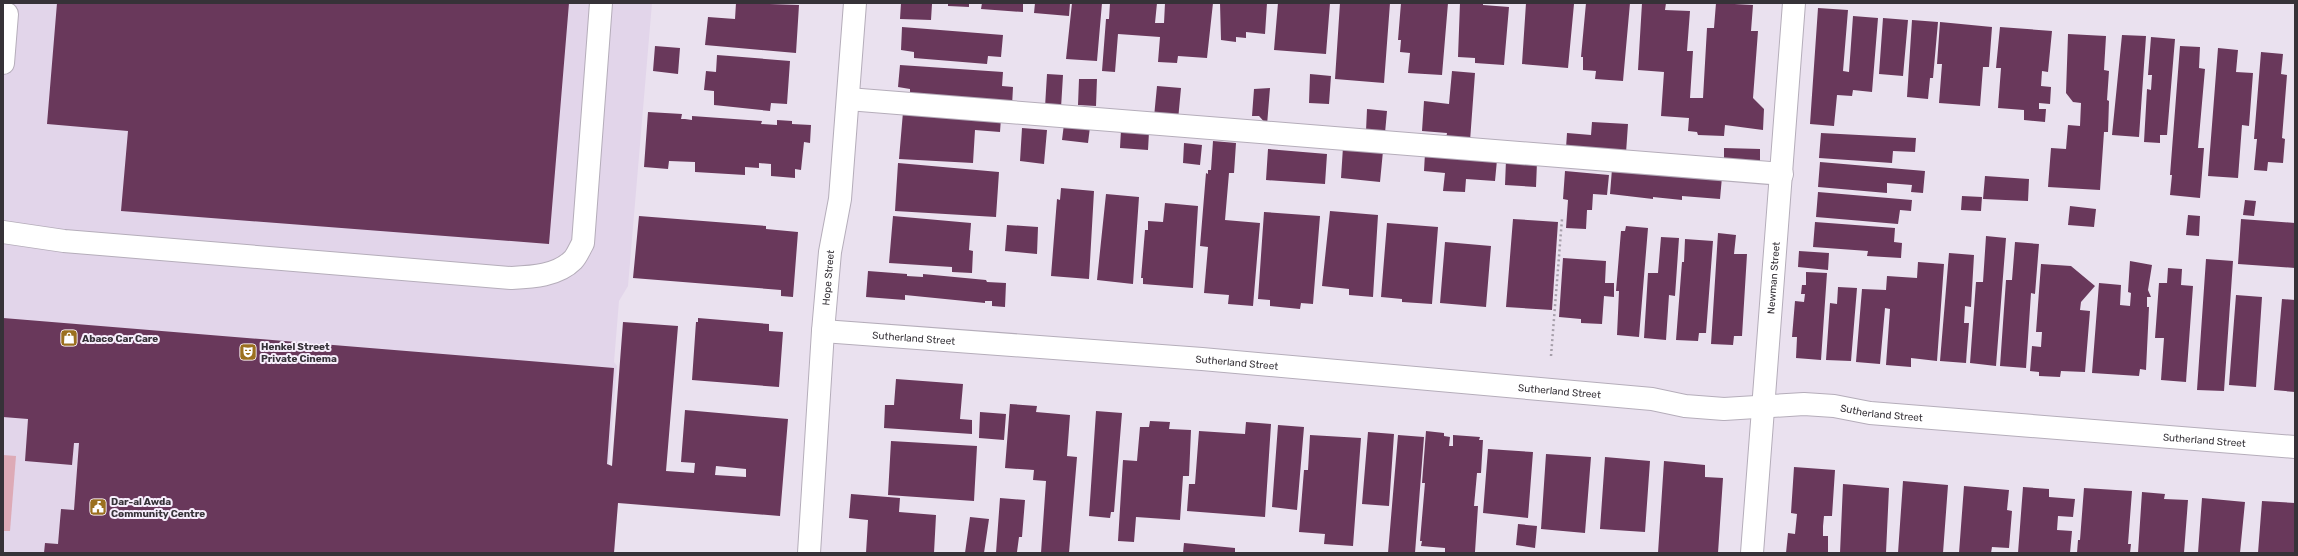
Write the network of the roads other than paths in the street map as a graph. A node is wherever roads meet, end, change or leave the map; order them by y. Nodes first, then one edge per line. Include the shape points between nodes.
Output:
1 (601, 3) edge
2 (855, 3) edge
3 (1794, 3) edge
4 (6, 10) edge
5 (3, 63) edge
6 (848, 99) junction
7 (1782, 174) junction
8 (3, 232) edge
9 (823, 331) junction
10 (1763, 405) junction
11 (2295, 447) edge
12 (809, 553) edge
13 (1752, 553) edge

1 - 8 street via 583,243 573,260 541,276 503,278 64,241
2 - 6 street, Hope Street
3 - 7 street, Newman Street
4 - 5 street
6 - 7 street
6 - 9 street, Hope Street via 839,205 830,252
7 - 10 street, Newman Street
9 - 10 street, Sutherland Street via 1202,359 1652,399 1685,406 1724,409
9 - 12 street, Hope Street
10 - 11 street, Sutherland Street via 1834,406 1878,414
10 - 13 street, Newman Street

